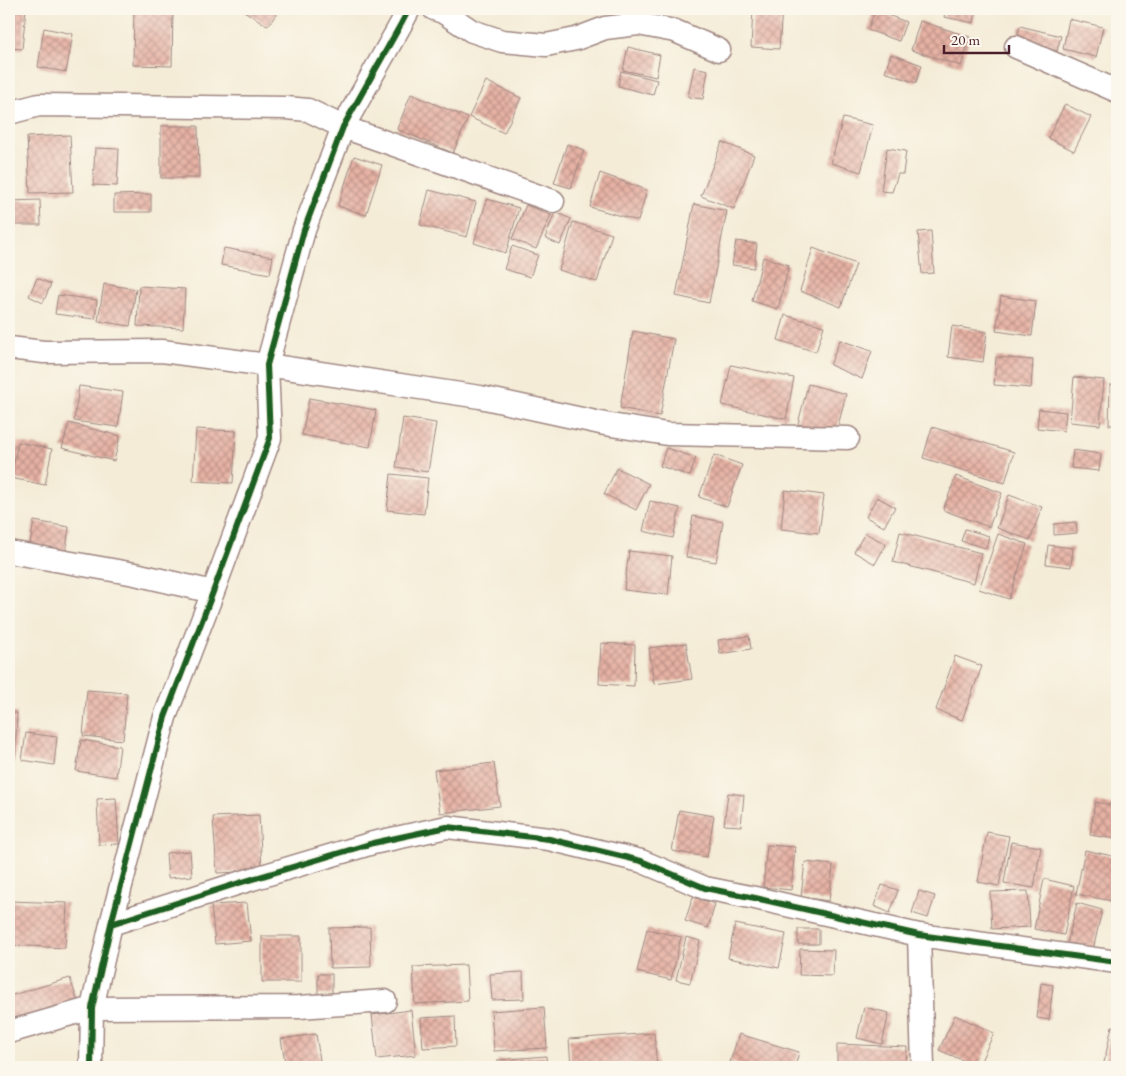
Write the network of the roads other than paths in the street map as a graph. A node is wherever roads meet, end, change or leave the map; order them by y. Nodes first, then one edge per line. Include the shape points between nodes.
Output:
1 (409, 9) edge
2 (434, 9) edge
3 (1016, 47) dead end
4 (719, 50) dead end
5 (1117, 91) edge
6 (9, 112) edge
7 (342, 127) junction
8 (553, 201) dead end
9 (9, 348) edge
10 (267, 365) junction
11 (848, 438) dead end
12 (9, 552) edge
13 (213, 592) junction
14 (111, 924) junction
15 (919, 935) junction
16 (1117, 962) edge
17 (385, 1001) dead end
18 (92, 1008) junction
19 (9, 1032) edge
20 (91, 1067) edge
21 (923, 1067) edge

1 - 7 street
2 - 4 street via 472,31 502,41 546,45 576,40 605,28 638,24 676,32
3 - 5 street
6 - 7 street via 39,105 286,108 308,110
7 - 8 street
7 - 10 street via 304,230
9 - 10 street via 44,352 162,351
10 - 11 street via 480,397 667,434
10 - 13 street via 270,438
12 - 13 street via 135,574
13 - 14 street via 165,717
14 - 15 street via 363,846 447,827 549,838 641,861 705,888
14 - 18 street
15 - 16 street
15 - 21 street
17 - 18 street via 300,1007
18 - 19 street
18 - 20 street

